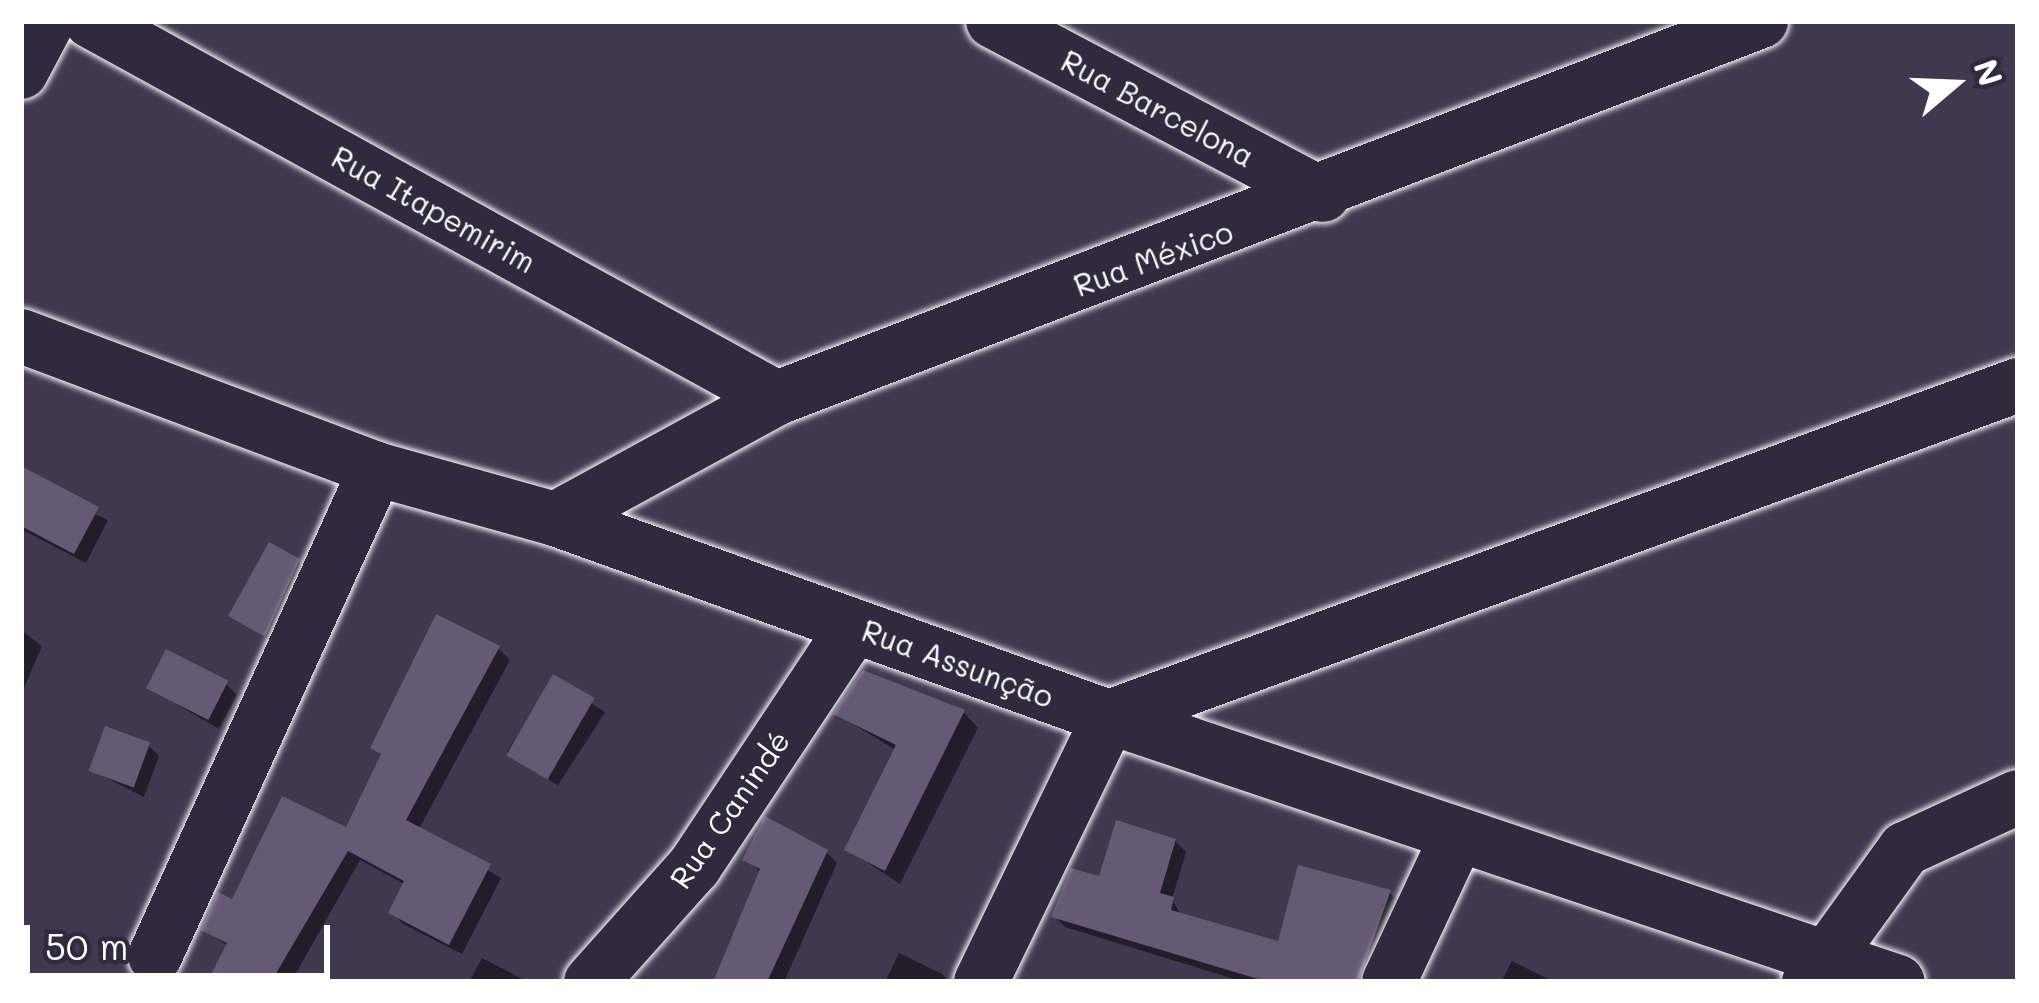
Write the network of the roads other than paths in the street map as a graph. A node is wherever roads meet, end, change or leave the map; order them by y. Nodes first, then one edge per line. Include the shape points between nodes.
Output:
1 (47, 21) edge
2 (91, 21) edge
3 (994, 21) edge
4 (1761, 21) edge
5 (21, 72) edge
6 (1323, 195) junction
7 (25, 349) edge
8 (2018, 385) edge
9 (777, 398) junction
10 (376, 469) junction
11 (556, 519) junction
12 (854, 626) junction
13 (1109, 718) junction
14 (2018, 796) edge
15 (1458, 835) junction
16 (155, 956) dead end
17 (1816, 968) edge
18 (591, 982) edge
19 (981, 982) edge
20 (1389, 982) edge
21 (1898, 982) edge

1 - 5 street
2 - 9 street, Rua Itapemirim
3 - 6 street, Rua Barcelona
4 - 6 street, Rua México
6 - 9 street, Rua México
7 - 10 street, Rua Assunção
8 - 13 street
9 - 11 street, Rua México
10 - 11 street, Rua Assunção
10 - 16 street
11 - 12 street, Rua Assunção
12 - 13 street, Rua Assunção
12 - 18 street, Rua Canindé via 694,867
13 - 15 street, Rua Assunção
13 - 19 street
14 - 17 street via 1905,849
15 - 17 street, Rua Assunção
15 - 20 street
17 - 21 street, Rua Assunção

